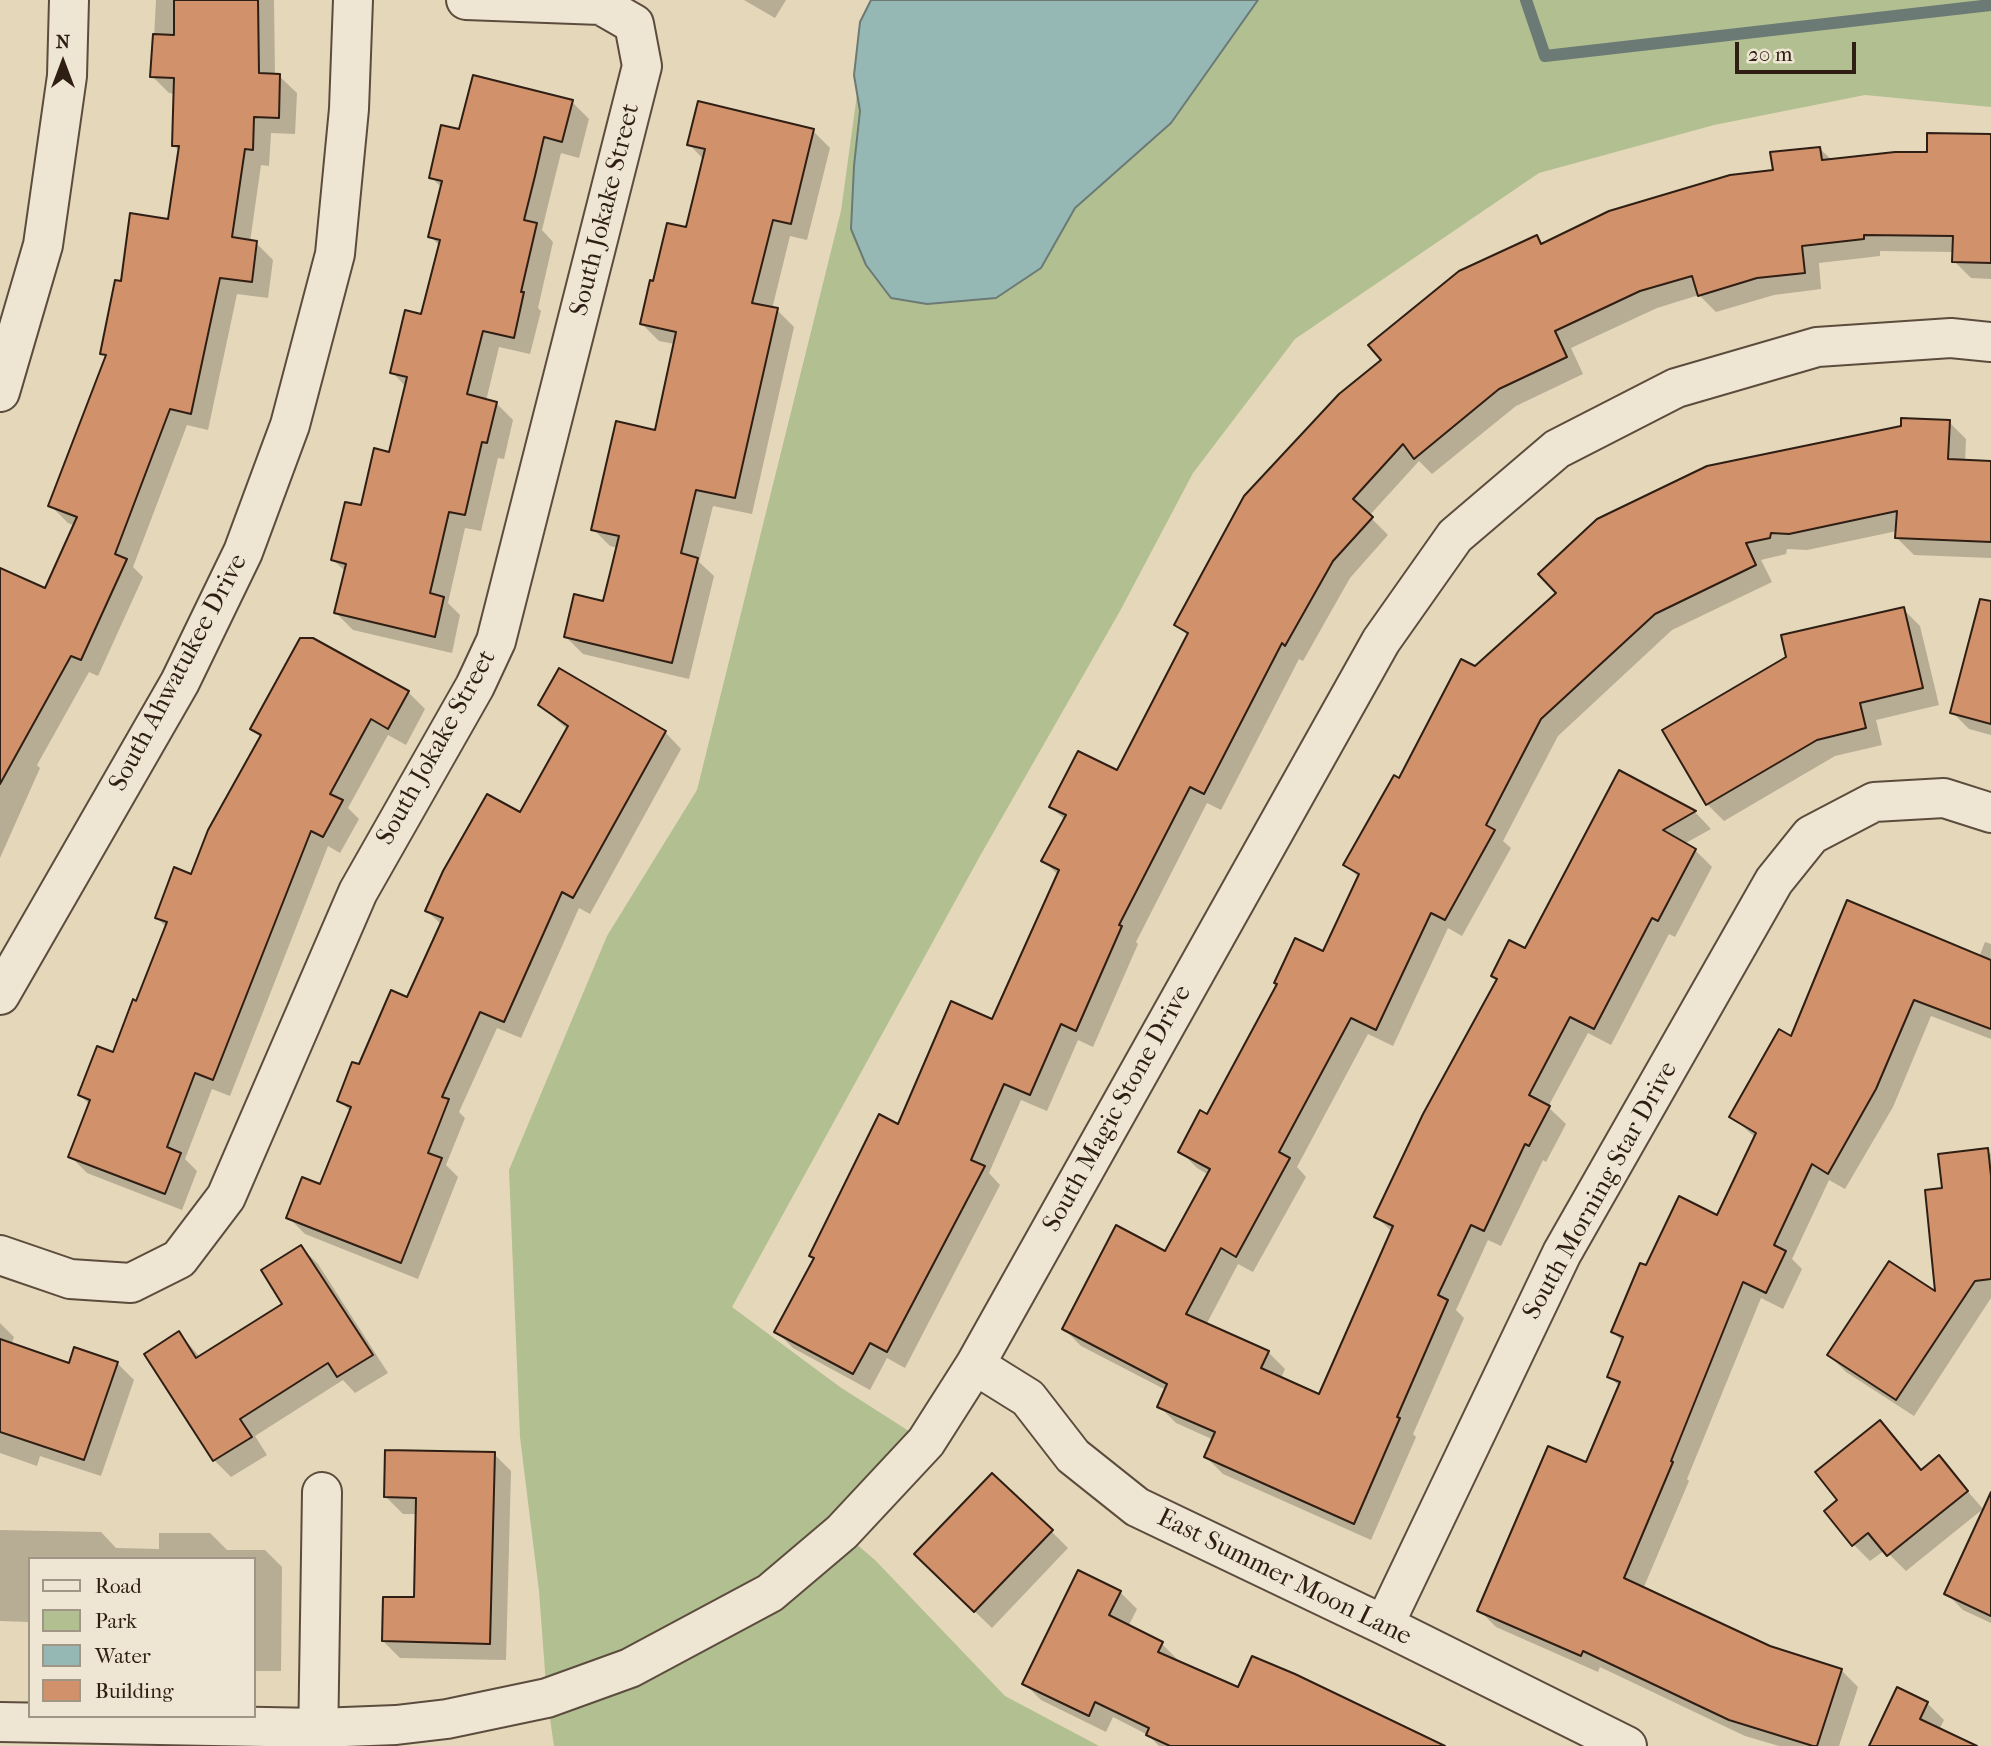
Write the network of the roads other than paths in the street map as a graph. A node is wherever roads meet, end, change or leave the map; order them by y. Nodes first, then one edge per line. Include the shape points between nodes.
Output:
1 (69, 0) edge
2 (353, 0) edge
3 (466, 0) edge
4 (1991, 342) edge
5 (0, 392) edge
6 (1991, 813) edge
7 (0, 995) edge
8 (0, 1255) edge
9 (975, 1365) junction
10 (322, 1492) dead end
11 (1384, 1625) junction
12 (0, 1722) edge
13 (319, 1737) edge
14 (1627, 1746) edge

1 - 5 street via 67,76 43,245
2 - 7 street, South Ahwatukee Drive via 349,109 335,254 290,425 243,552 180,682
3 - 8 street, South Jokake Street via 601,5 634,24 642,66 496,641 358,892 226,1197 179,1259 131,1283 70,1279
4 - 9 street, South Magic Stone Drive via 1951,338 1816,347 1676,388 1557,449 1455,536 1381,641
6 - 11 street, South Morning Star Drive via 1944,798 1874,802 1811,835 1774,881 1562,1253
9 - 11 street, East Summer Moon Lane via 1028,1398 1073,1456 1137,1507
9 - 13 street, South Magic Stone Drive via 926,1442 842,1532 770,1592 630,1668 547,1698
10 - 13 street
11 - 14 street, East Summer Moon Lane
12 - 13 street, South Magic Stone Drive

